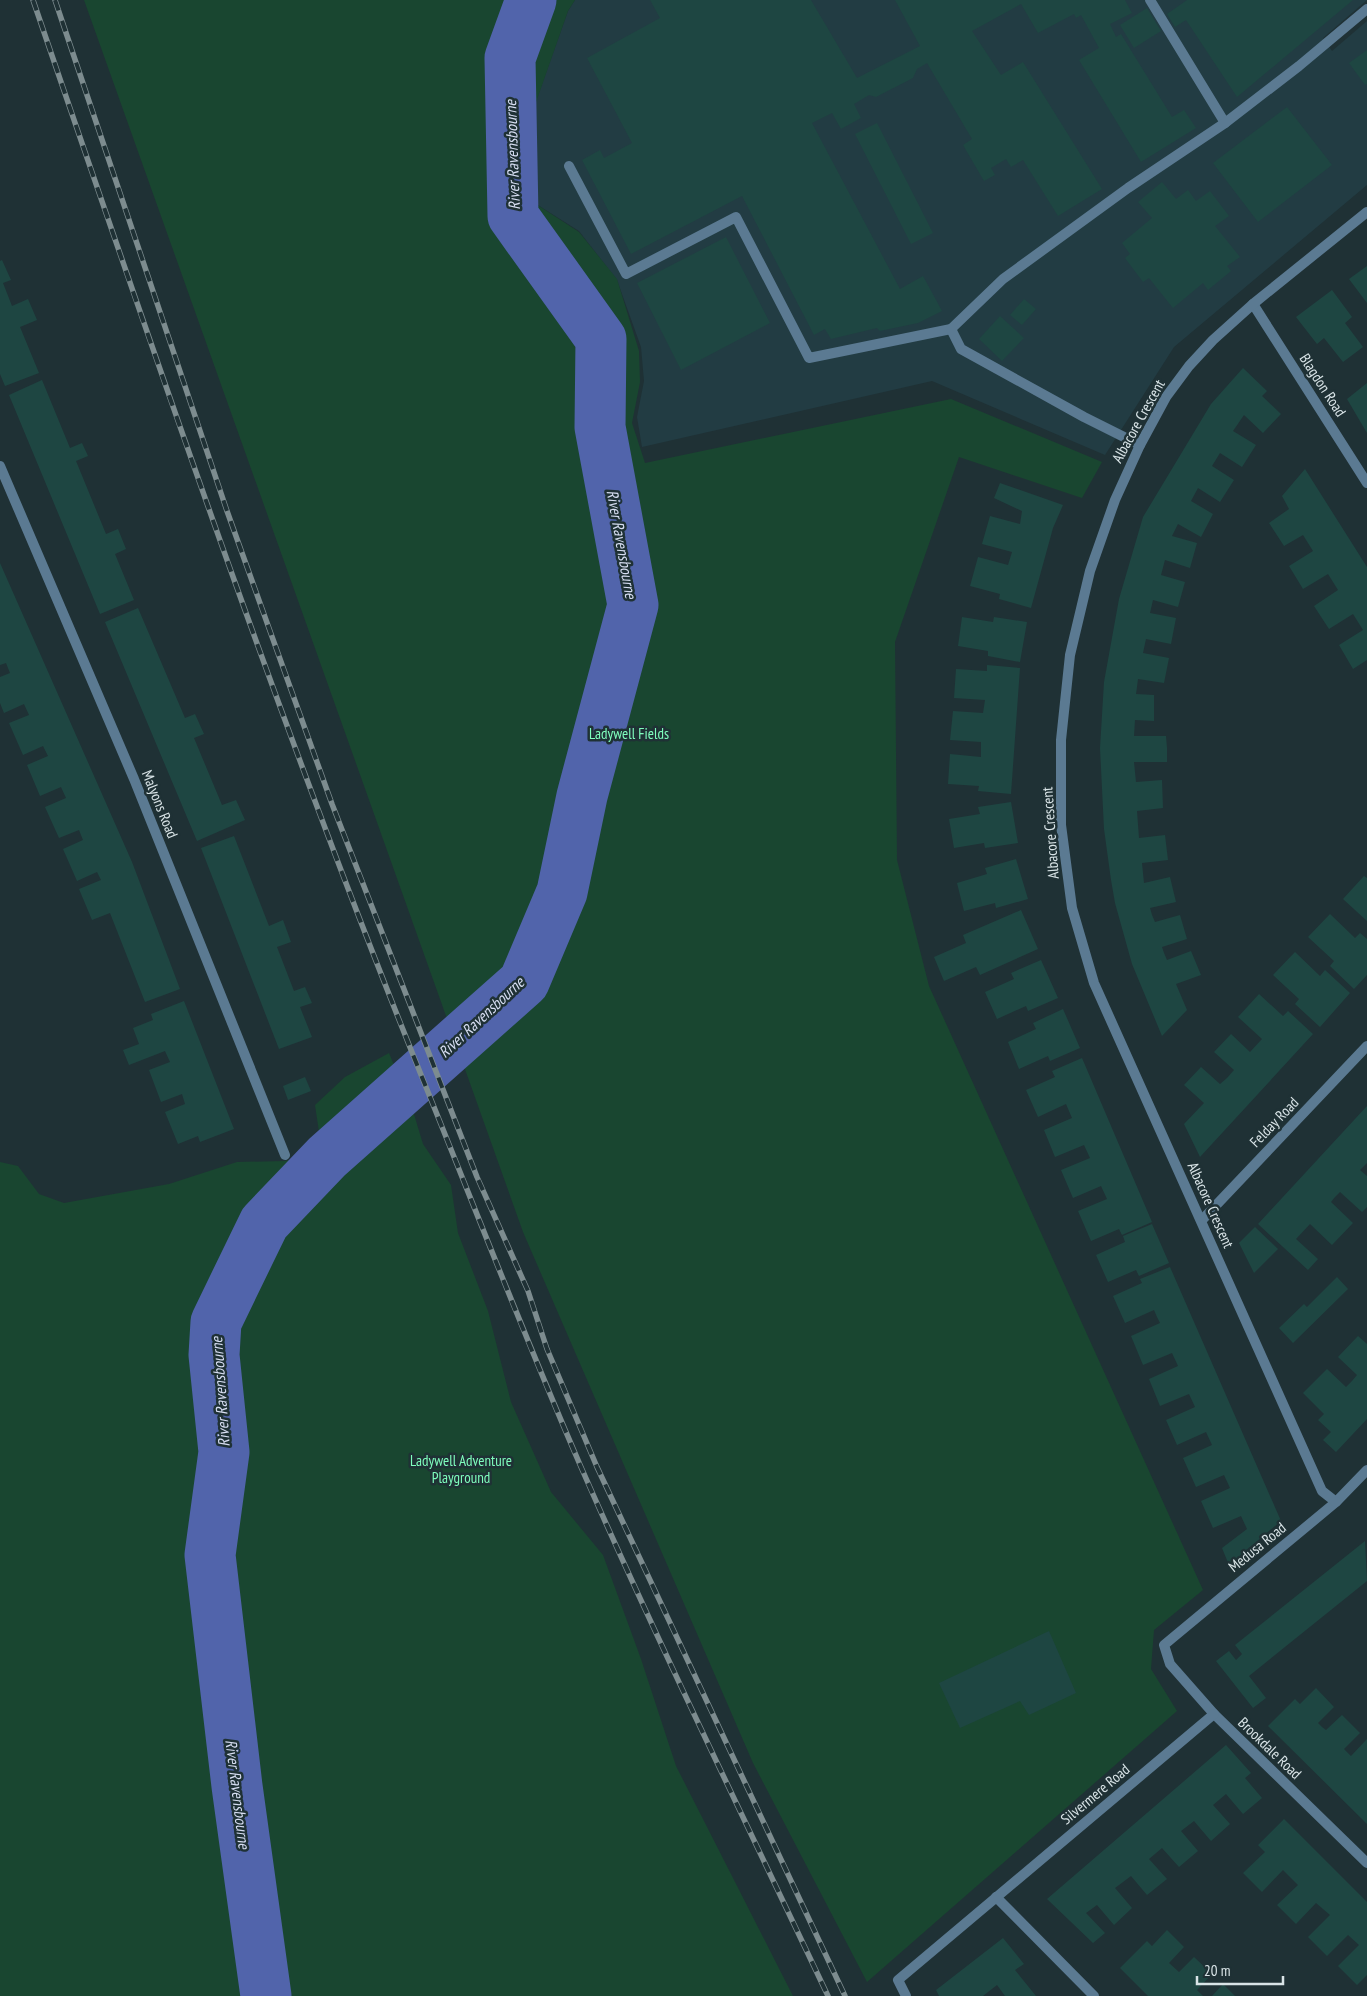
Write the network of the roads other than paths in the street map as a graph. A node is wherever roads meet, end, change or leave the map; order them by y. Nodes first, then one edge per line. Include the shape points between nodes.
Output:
1 (1150, 0) edge
2 (1367, 9) edge
3 (1225, 123) junction
4 (569, 166) dead end
5 (1367, 212) edge
6 (1254, 304) junction
7 (951, 329) junction
8 (1140, 445) junction
9 (0, 466) edge
10 (1367, 483) edge
11 (1367, 1046) edge
12 (285, 1155) dead end
13 (1202, 1220) junction
14 (1367, 1470) edge
15 (1336, 1502) junction
16 (1164, 1645) joint
17 (1214, 1714) junction
18 (1367, 1864) edge
19 (996, 1896) junction
20 (906, 1996) edge
21 (1094, 1996) edge

1 - 3 street
2 - 3 street
3 - 7 street via 1128,188 1003,279
4 - 7 street via 626,274 736,217 809,358
5 - 6 street, Albacore Crescent
6 - 8 street, Albacore Crescent via 1189,366 1166,397
6 - 10 street, Blagdon Road
7 - 8 street via 961,349 1084,418
8 - 13 street, Albacore Crescent via 1115,500 1090,571 1070,655 1061,740 1061,825 1072,908 1094,983
9 - 12 street, Malyons Road via 134,779
11 - 13 street, Felday Road
13 - 15 street, Albacore Crescent via 1322,1491
14 - 15 street, Medusa Road
15 - 16 street, Medusa Road
16 - 17 street, Brookdale Road via 1170,1664
17 - 18 street, Brookdale Road
17 - 19 street, Silvermere Road
19 - 20 street, Silvermere Road via 898,1980
19 - 21 street

